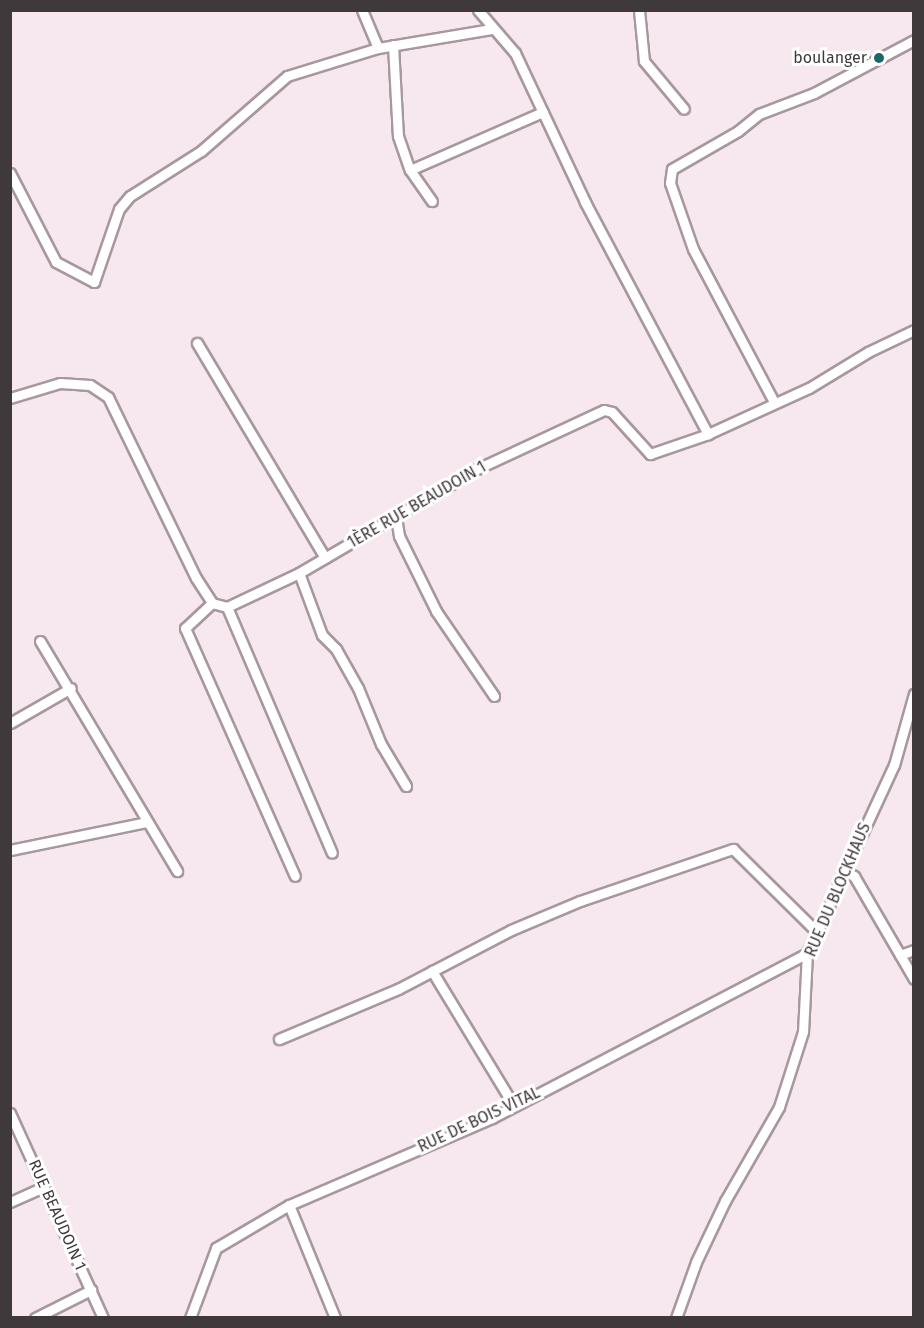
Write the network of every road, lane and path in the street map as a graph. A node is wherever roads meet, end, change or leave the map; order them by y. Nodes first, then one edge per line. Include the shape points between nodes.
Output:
1 (362, 10) edge
2 (478, 10) edge
3 (639, 10) edge
4 (491, 29) junction
5 (914, 40) edge
6 (393, 45) junction
7 (378, 48) junction
8 (684, 109) dead end
9 (543, 112) junction
10 (410, 170) junction
11 (10, 173) edge
12 (432, 201) dead end
13 (914, 330) edge
14 (197, 344) dead end
15 (10, 398) edge
16 (774, 402) junction
17 (708, 434) junction
18 (396, 517) junction
19 (325, 558) junction
20 (299, 573) junction
21 (212, 603) junction
22 (227, 607) junction
23 (40, 641) dead end
24 (70, 688) junction
25 (914, 694) edge
26 (494, 696) dead end
27 (10, 723) edge
28 (406, 786) dead end
29 (147, 822) junction
30 (10, 850) edge
31 (332, 853) dead end
32 (843, 870) junction
33 (177, 871) dead end
34 (295, 876) dead end
35 (816, 931) junction
36 (914, 950) edge
37 (807, 953) junction
38 (900, 955) junction
39 (432, 971) junction
40 (914, 979) edge
41 (279, 1039) dead end
42 (514, 1106) junction
43 (10, 1113) edge
44 (44, 1187) junction
45 (10, 1202) edge
46 (289, 1204) junction
47 (90, 1290) junction
48 (35, 1317) edge
49 (103, 1317) edge
50 (190, 1317) edge
51 (335, 1317) edge
52 (676, 1317) edge

1 - 7 street
2 - 4 street
3 - 8 street via 644,61
4 - 6 street
4 - 9 street via 515,53
5 - 16 street via 814,93 759,114 738,131 672,169 670,183 693,249
6 - 7 street
6 - 10 street via 398,136
7 - 11 street via 287,76 201,151 130,195 119,209 94,282 56,262
9 - 10 street
9 - 17 street via 585,202
10 - 12 street
13 - 16 street, 1ÈRE RUE BEAUDOIN 1
14 - 19 street
15 - 21 street via 60,383 90,385 108,397
16 - 17 street, 1ÈRE RUE BEAUDOIN 1
17 - 18 street, 1ÈRE RUE BEAUDOIN 1 via 650,454 612,412 604,410 479,468
18 - 19 street, 1ÈRE RUE BEAUDOIN 1
18 - 26 street via 399,536 441,619
19 - 20 street, 1ÈRE RUE BEAUDOIN 1
20 - 22 street, 1ÈRE RUE BEAUDOIN 1
20 - 28 street via 322,635 336,648 381,744
21 - 22 street
21 - 34 street via 185,628
22 - 31 street
23 - 24 street
24 - 27 street
24 - 29 street
25 - 32 street, RUE DU BLOCKHAUS via 894,765
29 - 30 street
29 - 33 street
32 - 35 street, RUE DU BLOCKHAUS
32 - 38 street via 854,876
35 - 37 street, RUE DU BLOCKHAUS
35 - 39 street via 733,849 580,901 511,930
36 - 38 street
37 - 42 street, RUE DE BOIS VITAL
37 - 52 street, RUE DU BLOCKHAUS via 803,1032 779,1107 725,1201
38 - 40 street
39 - 41 street
39 - 42 street
42 - 46 street, RUE DE BOIS VITAL
43 - 44 street, RUE BEAUDOIN 1
44 - 45 street
44 - 47 street, RUE BEAUDOIN 1
46 - 50 street, RUE DE BOIS VITAL via 216,1248
46 - 51 street
47 - 48 street
47 - 49 street, RUE BEAUDOIN 1

